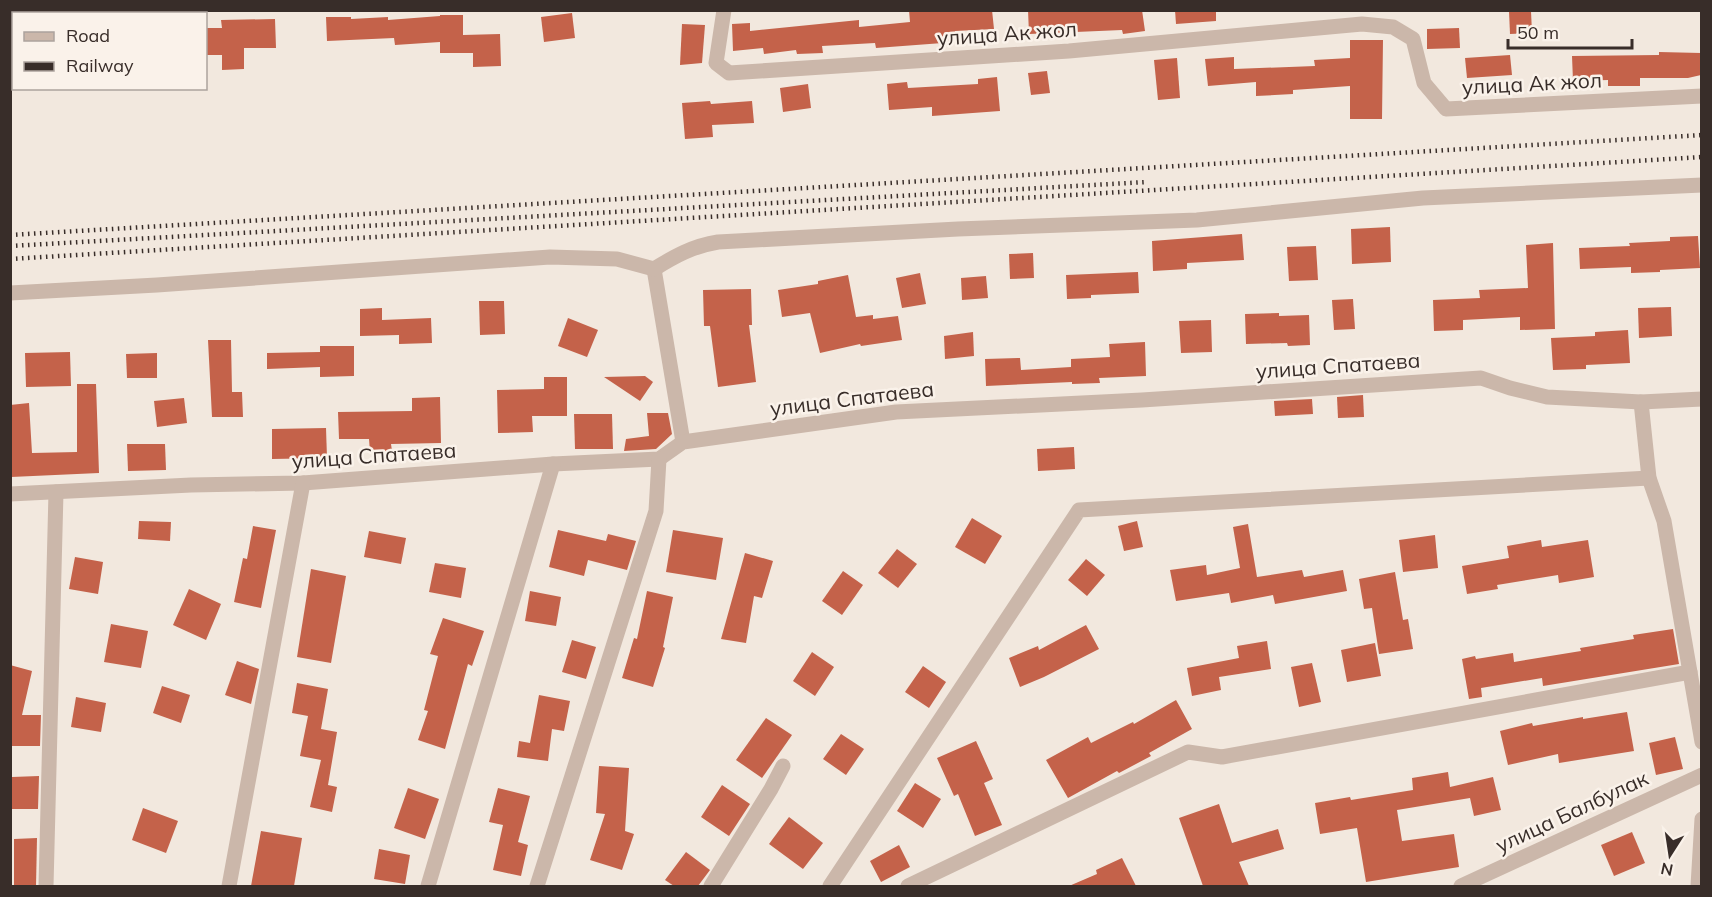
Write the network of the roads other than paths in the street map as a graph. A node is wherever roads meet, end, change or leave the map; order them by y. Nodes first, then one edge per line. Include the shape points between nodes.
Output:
1 (138, 10) edge
2 (724, 10) edge
3 (122, 12) edge
4 (1701, 96) edge
5 (1701, 185) edge
6 (654, 269) junction
7 (10, 293) edge
8 (1701, 399) edge
9 (1641, 402) junction
10 (683, 442) junction
11 (659, 459) junction
12 (553, 464) junction
13 (1649, 478) junction
14 (303, 483) junction
15 (56, 492) junction
16 (10, 494) edge
17 (1690, 672) junction
18 (1701, 742) edge
19 (783, 766) dead end
20 (1701, 775) edge
21 (1701, 819) edge
22 (46, 886) edge
23 (229, 886) edge
24 (428, 886) edge
25 (537, 886) edge
26 (711, 886) edge
27 (830, 886) edge
28 (908, 886) edge
29 (1461, 886) edge
30 (1698, 886) edge

1 - 3 street
2 - 4 street, улица Ак жол via 716,63 729,73 1069,51 1362,24 1393,27 1413,39 1424,83 1446,109
5 - 6 street via 1423,198 1197,220 718,242 698,245
6 - 7 street via 617,259 550,256
6 - 10 street
8 - 9 street, улица Спатаева
9 - 10 street, улица Спатаева via 1546,397 1482,378 896,412
9 - 13 street
10 - 11 street, улица Спатаева
11 - 12 street, улица Спатаева
11 - 25 street via 656,511
12 - 14 street, улица Спатаева
12 - 24 street
13 - 17 street via 1664,521
13 - 27 street via 1079,510
14 - 15 street, улица Спатаева
14 - 23 street
15 - 16 street, улица Спатаева
15 - 22 street
17 - 18 street
17 - 28 street via 1222,757 1188,752
19 - 26 street
20 - 29 street, улица Балбулак
21 - 30 street

